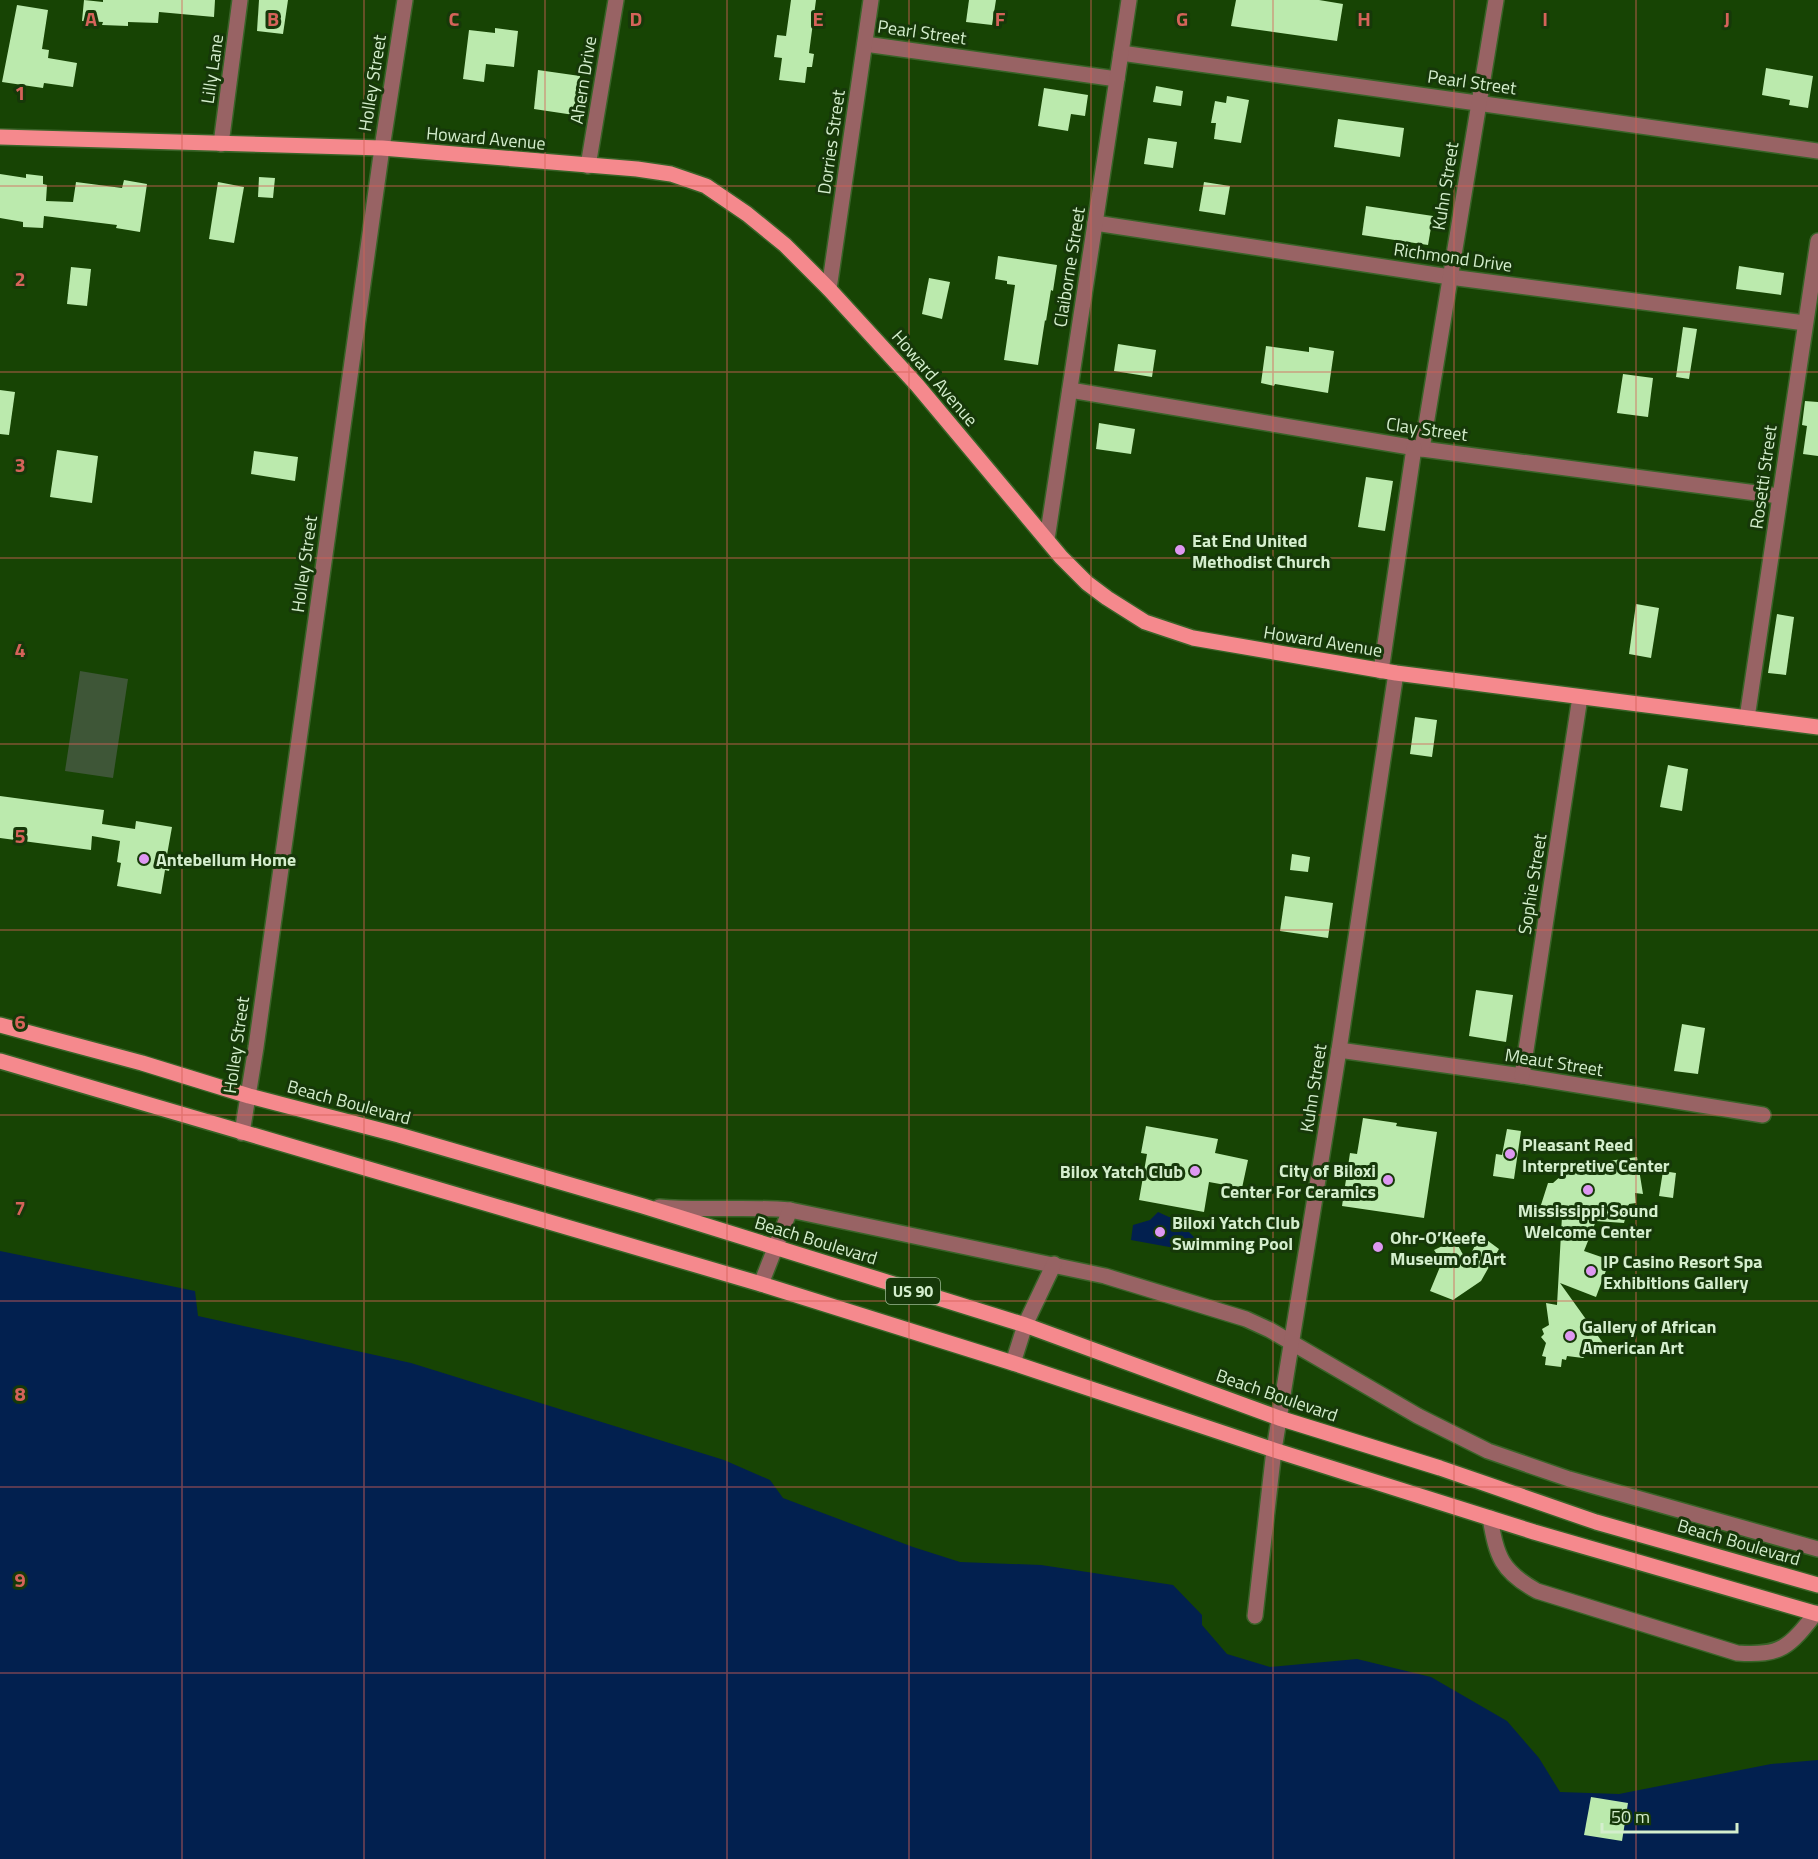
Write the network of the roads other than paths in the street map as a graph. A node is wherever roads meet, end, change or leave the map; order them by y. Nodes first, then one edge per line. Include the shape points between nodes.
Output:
1 (240, 0) edge
2 (405, 0) edge
3 (616, 0) edge
4 (871, 0) edge
5 (1129, 0) edge
6 (1496, 0) edge
7 (865, 44) junction
8 (1121, 53) junction
9 (1117, 79) junction
10 (1479, 103) junction
11 (0, 137) edge
12 (221, 144) junction
13 (382, 148) junction
14 (1818, 151) edge
15 (588, 166) junction
16 (1095, 223) junction
17 (1818, 241) edge
18 (1450, 277) junction
19 (829, 289) junction
20 (1805, 323) junction
21 (1070, 390) junction
22 (1418, 448) junction
23 (1779, 496) junction
24 (1047, 539) junction
25 (1389, 672) junction
26 (1580, 696) junction
27 (1747, 718) junction
28 (1818, 727) edge
29 (0, 1024) edge
30 (1339, 1050) junction
31 (0, 1061) edge
32 (1522, 1076) junction
33 (249, 1096) junction
34 (1763, 1115) dead end
35 (242, 1133) junction
36 (644, 1206) junction
37 (790, 1210) junction
38 (775, 1248) junction
39 (1054, 1264) junction
40 (761, 1284) junction
41 (1025, 1325) junction
42 (1292, 1343) junction
43 (1013, 1363) junction
44 (1279, 1418) junction
45 (1274, 1450) junction
46 (1490, 1518) junction
47 (1818, 1549) edge
48 (1818, 1585) edge
49 (1817, 1614) edge
50 (1255, 1616) dead end

1 - 12 street, Lilly Lane
2 - 13 street, Holley Street
3 - 15 street, Ahern Drive
4 - 7 street, Dorries Street
5 - 8 street, Claiborne Street
6 - 10 street, Kuhn Street
7 - 9 street, Pearl Street
7 - 19 street, Dorries Street
8 - 9 street, Claiborne Street
8 - 10 street, Pearl Street
9 - 16 street, Claiborne Street
10 - 14 street, Pearl Street
10 - 18 street, Kuhn Street
11 - 12 main road, Howard Avenue
12 - 13 main road, Howard Avenue
13 - 15 main road, Howard Avenue
13 - 33 street, Holley Street
15 - 19 main road, Howard Avenue via 671,174 706,186 777,239
16 - 18 street, Richmond Drive
16 - 21 street, Claiborne Street
17 - 20 street, Rosetti Street
18 - 20 street, Richmond Drive
18 - 22 street, Kuhn Street
19 - 24 main road, Howard Avenue via 917,385
20 - 23 street, Rosetti Street
21 - 22 street, Clay Street
21 - 24 street, Claiborne Street
22 - 23 street, Clay Street
22 - 25 street, Kuhn Street
23 - 27 street, Rosetti Street
24 - 25 main road, Howard Avenue via 1087,583 1144,622 1193,638
25 - 26 main road, Howard Avenue
25 - 30 street, Kuhn Street
26 - 27 main road, Howard Avenue
26 - 32 street, Sophie Street
27 - 28 main road, Howard Avenue
29 - 33 main road, Beach Boulevard / US 90
30 - 32 street, Meaut Street
30 - 42 street, Kuhn Street
31 - 35 main road, US 90
32 - 34 street, Meaut Street
33 - 35 street, Holley Street
33 - 36 main road, Beach Boulevard / US 90
35 - 40 main road, US 90
36 - 37 street
36 - 38 main road, Beach Boulevard / US 90
37 - 38 street
37 - 39 street
38 - 40 street
38 - 41 main road, Beach Boulevard / US 90
39 - 41 street
39 - 42 street via 1246,1319
40 - 43 main road, US 90
41 - 43 street
41 - 44 main road, Beach Boulevard / US 90
42 - 44 street, Kuhn Street
42 - 47 street via 1418,1416 1488,1451 1569,1479
43 - 45 main road, US 90
44 - 45 street, Kuhn Street
44 - 48 main road, Beach Boulevard / US 90 via 1596,1522
45 - 46 main road, US 90
45 - 50 street, Kuhn Street
46 - 49 main road, US 90
46 - 49 street via 1494,1543 1504,1567 1537,1591 1737,1653 1778,1650 1800,1634

